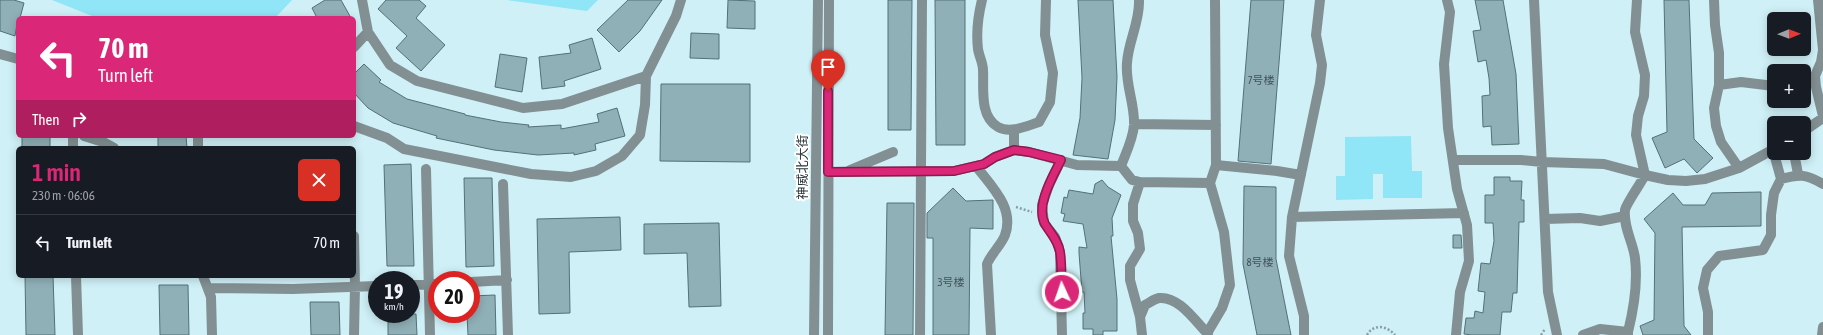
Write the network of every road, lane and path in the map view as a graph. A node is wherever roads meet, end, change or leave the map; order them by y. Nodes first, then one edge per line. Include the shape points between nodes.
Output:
1 (362, 0) edge
2 (681, 0) edge
3 (818, 0) edge
4 (829, 0) edge
5 (922, 0) edge
6 (982, 0) edge
7 (1046, 0) edge
8 (1139, 0) edge
9 (1215, 0) edge
10 (1320, 0) edge
11 (1447, 0) edge
12 (1534, 0) edge
13 (1637, 0) edge
14 (1714, 0) edge
15 (1818, 0) edge
16 (368, 32) junction
17 (356, 45) edge
18 (0, 54) edge
19 (16, 58) edge
20 (646, 76) junction
21 (1815, 76) junction
22 (1811, 77) edge
23 (1719, 85) junction
24 (1767, 85) edge
25 (1823, 117) edge
26 (1134, 124) junction
27 (1216, 125) junction
28 (1811, 126) edge
29 (356, 127) edge
30 (1014, 130) junction
31 (90, 138) edge
32 (110, 146) edge
33 (1014, 150) junction
34 (893, 152) dead end
35 (1767, 153) edge
36 (1061, 160) junction
37 (1453, 160) junction
38 (1776, 160) edge
39 (1795, 160) edge
40 (1542, 162) junction
41 (1216, 165) junction
42 (976, 166) junction
43 (1121, 166) junction
44 (1739, 168) junction
45 (426, 169) dead end
46 (828, 172) junction
47 (846, 172) junction
48 (922, 172) junction
49 (1798, 174) junction
50 (1301, 175) junction
51 (1645, 175) junction
52 (1781, 179) junction
53 (1140, 182) junction
54 (1210, 183) junction
55 (503, 184) dead end
56 (1823, 184) edge
57 (1006, 206) junction
58 (1464, 213) junction
59 (1625, 216) junction
60 (1044, 217) junction
61 (1292, 217) junction
62 (1545, 219) junction
63 (432, 271) edge
64 (76, 278) edge
65 (204, 278) edge
66 (355, 278) edge
67 (508, 280) junction
68 (480, 282) edge
69 (355, 286) junction
70 (368, 286) edge
71 (208, 288) junction
72 (1140, 316) junction
73 (431, 323) edge
74 (1823, 327) edge
75 (1208, 334) edge
76 (1628, 334) edge
77 (78, 335) edge
78 (212, 335) edge
79 (354, 335) edge
80 (430, 335) edge
81 (508, 335) edge
82 (814, 335) edge
83 (828, 335) edge
84 (920, 335) edge
85 (991, 335) edge
86 (1062, 335) edge
87 (1142, 335) edge
88 (1304, 335) edge
89 (1367, 335) edge
90 (1395, 335) edge
91 (1456, 335) edge
92 (1557, 335) edge
93 (1583, 335) edge
94 (1708, 335) edge
95 (1822, 335) edge

1 - 16 street
2 - 20 street via 676,16
3 - 82 street, 神威北大街
4 - 46 street, 神威北大街
5 - 48 street
6 - 30 street via 977,22 978,49 983,69 987,116 998,127
7 - 30 street via 1045,35 1053,73 1050,102 1039,122
8 - 26 street via 1127,62 1127,81
9 - 27 street
10 - 50 street via 1316,35 1322,65
11 - 37 street via 1450,12 1444,64
12 - 40 street
13 - 51 street via 1636,32 1645,75 1644,96 1636,135
14 - 23 street
15 - 21 street via 1823,50
16 - 17 street
16 - 20 street via 390,65 417,81 523,108 562,104
18 - 19 street
20 - 29 street via 640,135 622,156 596,171 571,177 531,174 404,149 387,138
21 - 22 street
21 - 25 street
23 - 24 street via 1741,82
23 - 44 street via 1714,108 1716,126 1721,142
25 - 28 street
26 - 27 street
26 - 43 street
27 - 41 street
30 - 33 street
31 - 32 street
33 - 36 street
33 - 42 street
34 - 47 street
35 - 44 street
36 - 43 street via 1077,165
36 - 60 street via 1042,205
37 - 40 street
37 - 58 street
38 - 52 street
39 - 49 street
40 - 51 street via 1604,164
40 - 62 street
41 - 50 street
41 - 54 street
42 - 48 street via 954,171
42 - 57 street
43 - 53 street via 1132,180
44 - 51 street via 1705,179 1686,181
45 - 63 street
46 - 47 street
46 - 83 street, 神威北大街
47 - 48 street
48 - 84 street
49 - 52 street
49 - 56 street via 1812,177
50 - 61 street
51 - 59 street via 1625,208
52 - 94 street via 1774,193 1771,235 1763,250 1719,256 1707,270 1703,288 1708,312
53 - 54 street
53 - 72 street via 1133,204 1133,221 1140,249 1130,266 1130,280
54 - 75 street via 1224,232 1230,285 1222,308
55 - 67 street
57 - 60 path via 1014,206
57 - 85 street via 1005,236 991,254 987,264
58 - 61 street
58 - 91 street via 1469,261 1460,292
59 - 62 street via 1600,221 1580,218
59 - 76 street via 1635,259 1636,283
60 - 86 street via 1044,223 1055,237 1060,252
61 - 88 street via 1289,256 1304,316
62 - 92 street via 1548,292
64 - 77 street
65 - 71 street
66 - 69 street
67 - 68 street
67 - 81 street
69 - 70 street
69 - 71 street via 293,289
69 - 79 street
71 - 78 street via 211,297
72 - 75 street via 1145,305 1158,298 1171,299 1181,304
72 - 87 street
73 - 80 street
74 - 95 street
76 - 93 street via 1600,329
89 - 90 path via 1378,326 1389,328

